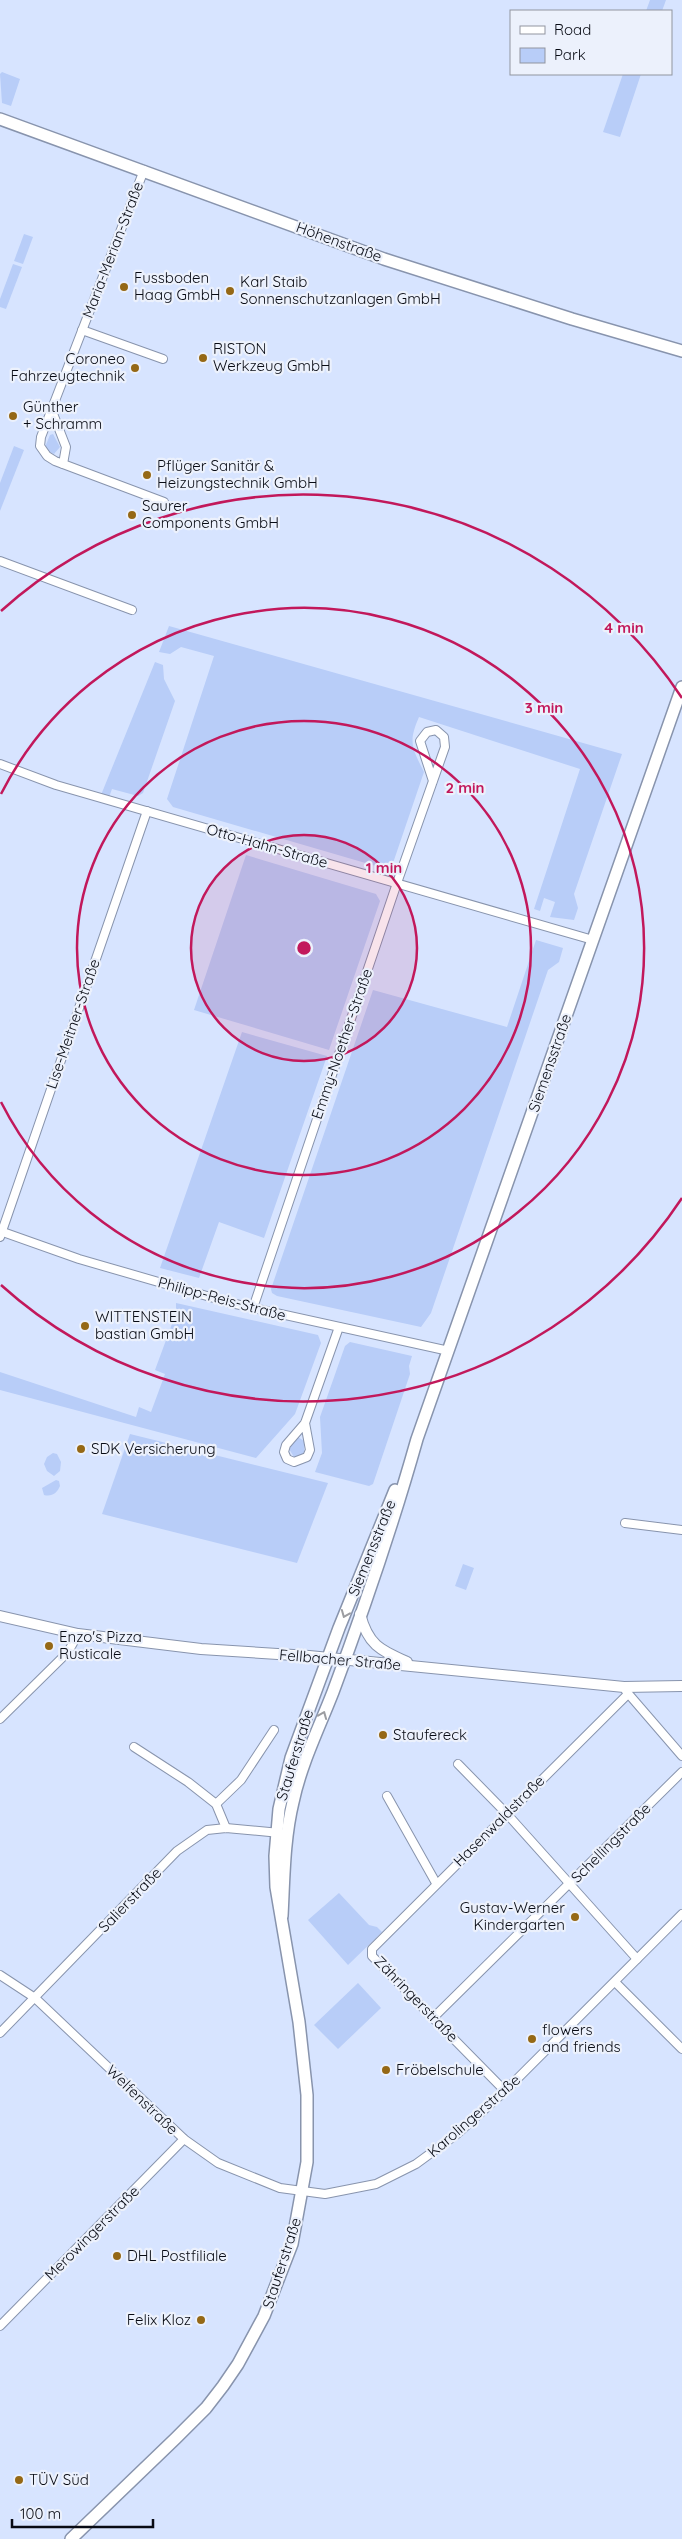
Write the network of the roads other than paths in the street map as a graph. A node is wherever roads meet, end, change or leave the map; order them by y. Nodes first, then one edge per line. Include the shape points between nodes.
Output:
1 (0, 121) edge
2 (144, 170) junction
3 (82, 330) junction
4 (682, 351) edge
5 (163, 359) dead end
6 (52, 411) junction
7 (63, 464) junction
8 (164, 502) dead end
9 (0, 561) edge
10 (132, 610) dead end
11 (682, 688) edge
12 (0, 764) edge
13 (432, 781) junction
14 (147, 811) junction
15 (397, 883) junction
16 (593, 940) junction
17 (1, 1234) edge
18 (254, 1308) junction
19 (339, 1327) junction
20 (448, 1351) junction
21 (304, 1423) junction
22 (417, 1439) junction
23 (625, 1523) dead end
24 (682, 1530) edge
25 (360, 1614) junction
26 (0, 1616) edge
27 (78, 1634) junction
28 (328, 1658) junction
29 (344, 1660) junction
30 (415, 1666) junction
31 (682, 1686) edge
32 (626, 1691) junction
33 (0, 1719) edge
34 (274, 1730) dead end
35 (134, 1747) dead end
36 (682, 1756) edge
37 (458, 1764) dead end
38 (682, 1772) edge
39 (387, 1796) dead end
40 (216, 1804) junction
41 (507, 1814) junction
42 (226, 1828) junction
43 (282, 1834) junction
44 (436, 1883) junction
45 (570, 1884) junction
46 (682, 1914) edge
47 (372, 1950) joint
48 (637, 1959) junction
49 (0, 1975) edge
50 (615, 1982) junction
51 (36, 1998) junction
52 (434, 2018) junction
53 (0, 2033) edge
54 (682, 2049) edge
55 (505, 2091) junction
56 (184, 2139) junction
57 (303, 2192) junction
58 (0, 2326) edge
59 (71, 2539) edge

1 - 2 main road, Höhenstraße
2 - 3 street, Maria-Merian-Straße
2 - 4 main road, Höhenstraße via 384,259
3 - 5 street, Maria-Merian-Straße
3 - 6 street, Maria-Merian-Straße
6 - 7 street via 66,446
6 - 7 street, Maria-Merian-Straße via 40,446 47,456
7 - 8 street, Maria-Merian-Straße
9 - 10 street
11 - 16 main road, Siemensstraße
12 - 14 street, Otto-Hahn-Straße via 56,785
13 - 13 street, Emmy-Noether-Straße via 445,742 442,734 432,730 423,736 420,746
13 - 15 street, Emmy-Noether-Straße
14 - 15 street, Otto-Hahn-Straße
14 - 17 street, Lise-Meitner-Straße
15 - 16 street, Otto-Hahn-Straße
15 - 18 street, Emmy-Noether-Straße
16 - 20 main road, Siemensstraße
17 - 18 street, Philipp-Reis-Straße
18 - 19 street, Philipp-Reis-Straße
19 - 20 street, Philipp-Reis-Straße
19 - 21 street
20 - 22 main road, Siemensstraße
21 - 21 street via 284,1452 294,1462 307,1457 310,1450
22 - 25 main road, Siemensstraße via 400,1500
22 -> 28 main road, Siemensstraße
23 - 24 street
25 - 29 main road, Siemensstraße
25 - 30 street via 367,1635 376,1646
26 - 27 street, Fellbacher Straße
27 - 28 street, Fellbacher Straße via 220,1651
27 - 33 street via 68,1652
28 - 29 street, Fellbacher Straße
28 - 43 main road, Stauferstraße via 291,1758 279,1808
29 - 30 street, Fellbacher Straße
43 -> 29 main road, Stauferstraße via 303,1765
30 - 32 street, Fellbacher Straße
31 - 32 street, Fellbacher Straße
32 - 36 street
32 - 41 street, Hasenwaldstraße
34 - 40 street via 241,1780
35 - 40 street
37 - 41 street
38 - 45 street, Schellingstraße
39 - 44 street
40 - 42 street
41 - 44 street, Hasenwaldstraße
41 - 45 street
42 - 43 street, Salierstraße
42 - 51 street, Salierstraße via 206,1830 177,1851
43 - 57 main road, Stauferstraße via 282,1916 308,2095
44 - 47 street, Hasenwaldstraße
45 - 48 street
45 - 52 street, Schellingstraße
46 - 48 street, Karolingerstraße
47 - 52 street, Zähringerstraße via 372,1956
48 - 50 street, Karolingerstraße
49 - 51 street, Welfenstraße
50 - 54 street
50 - 55 street, Karolingerstraße
51 - 53 street, Salierstraße
51 - 56 street, Welfenstraße
52 - 55 street, Zähringerstraße
55 - 57 street, Karolingerstraße via 425,2159 392,2177 351,2190 320,2194
56 - 57 street, Welfenstraße via 218,2163 280,2188
56 - 58 street, Merowingerstraße
57 - 59 main road, Stauferstraße via 292,2244 281,2274 264,2316 238,2364 206,2408

